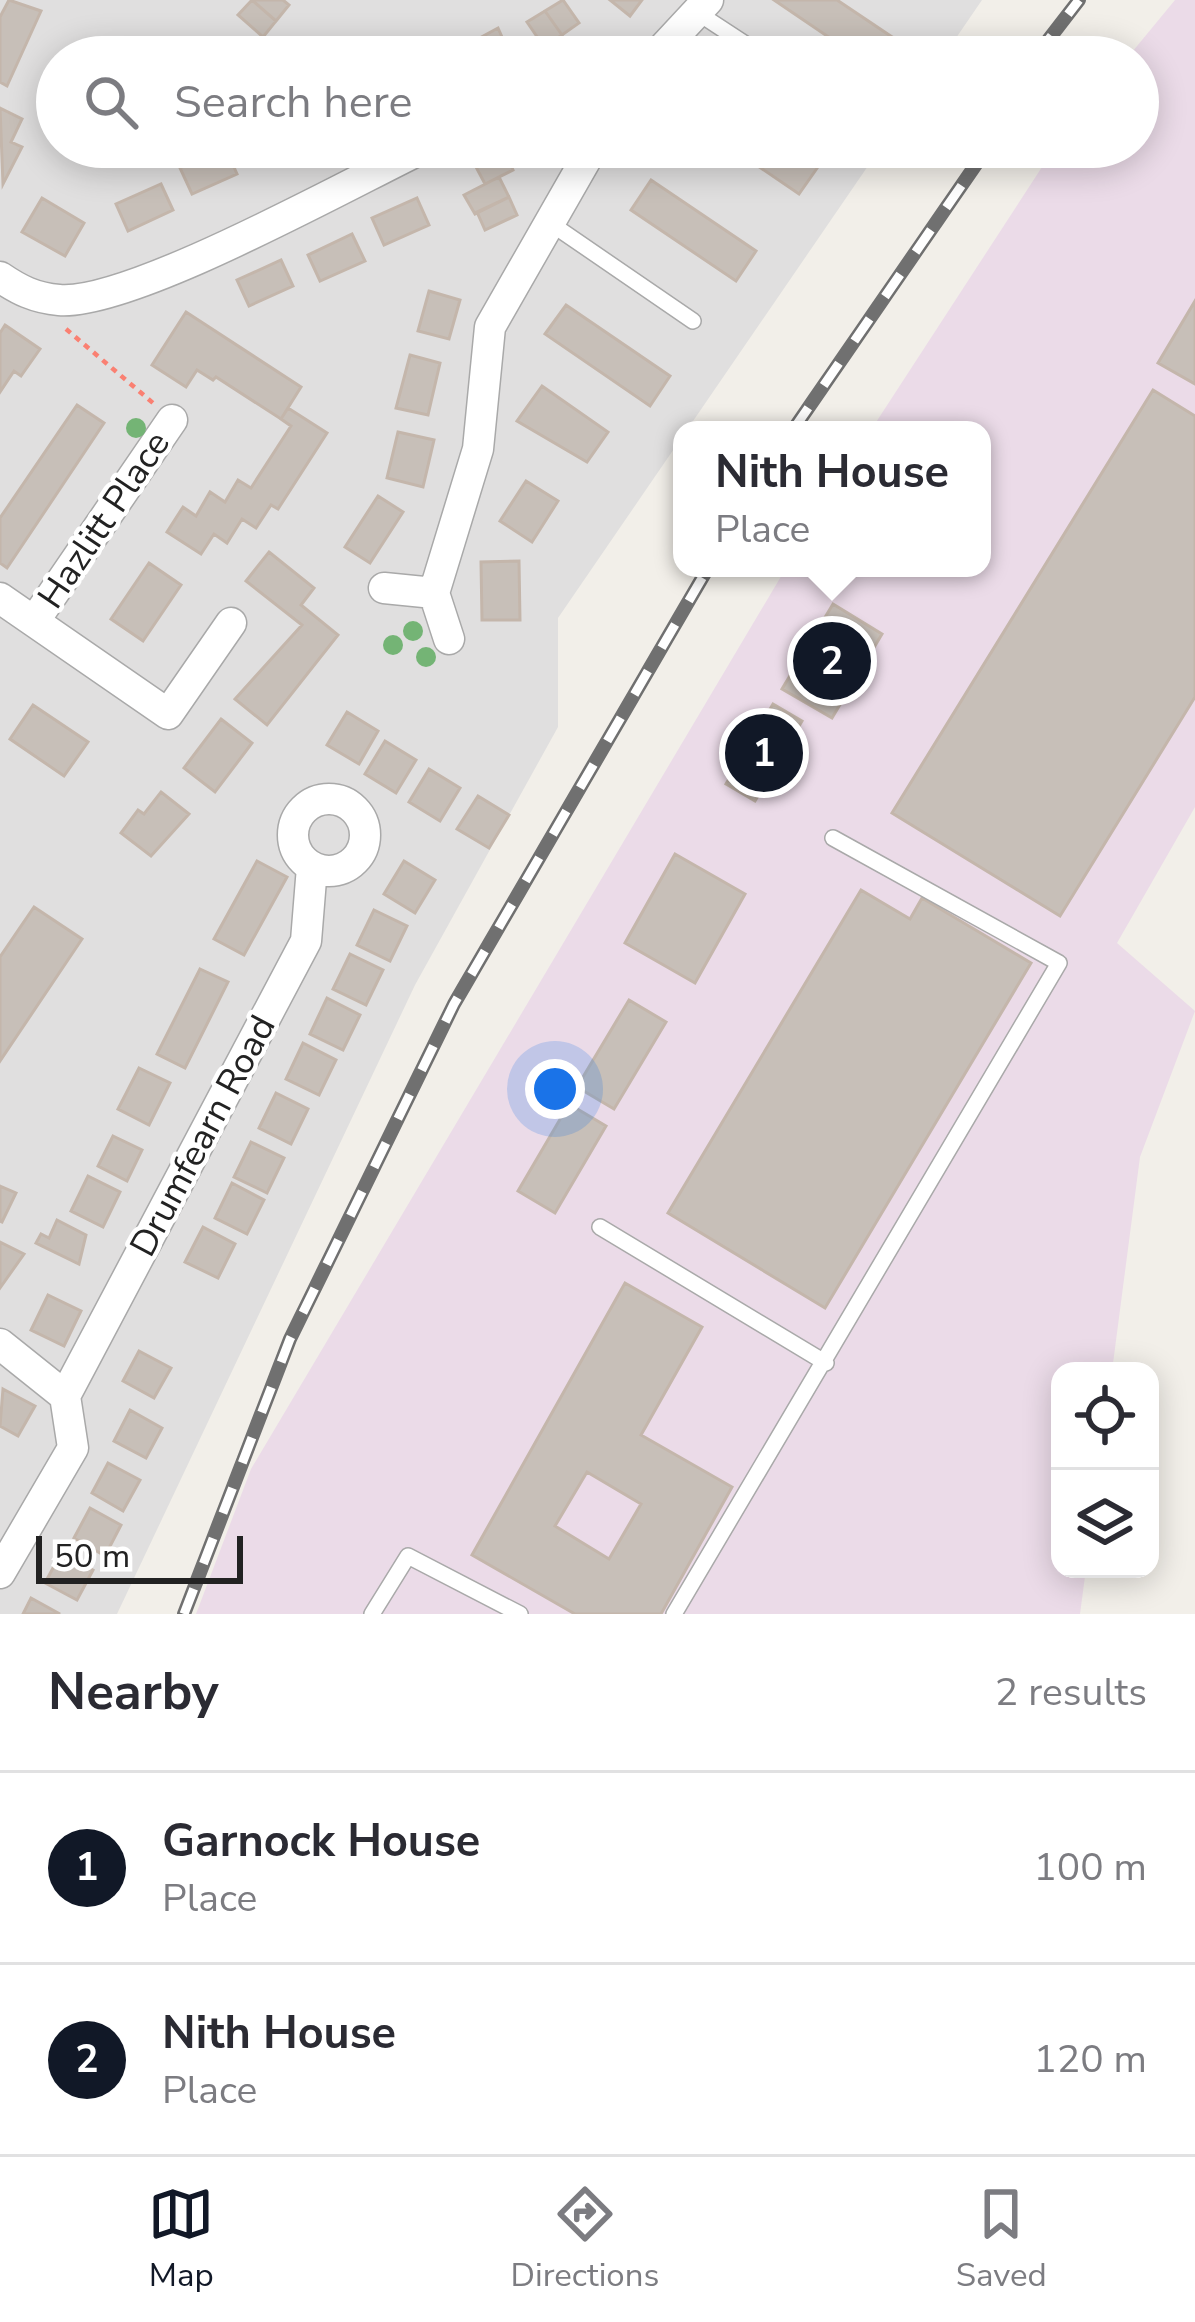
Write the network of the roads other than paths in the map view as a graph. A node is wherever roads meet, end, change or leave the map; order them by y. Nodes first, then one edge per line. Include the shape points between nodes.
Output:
1 (703, 7) edge
2 (675, 36) edge
3 (739, 36) edge
4 (381, 168) edge
5 (582, 168) edge
6 (553, 225) junction
7 (12, 285) edge
8 (693, 321) dead end
9 (172, 420) road end
10 (384, 588) dead end
11 (434, 593) junction
12 (0, 598) edge
13 (35, 620) junction
14 (231, 623) dead end
15 (449, 639) dead end
16 (833, 838) dead end
17 (312, 867) dead end
18 (600, 1227) dead end
19 (0, 1344) edge
20 (826, 1363) junction
21 (65, 1396) junction
22 (0, 1573) edge
23 (372, 1614) edge
24 (520, 1614) edge
25 (674, 1614) edge

1 - 2 street
1 - 3 lane
4 - 7 street via 119,293 62,301
5 - 6 street
6 - 8 lane
6 - 11 street via 490,328 478,449
9 - 13 street, Hazlitt Place
10 - 11 street
11 - 15 street
12 - 13 street
13 - 14 street via 168,714
16 - 20 lane via 1059,963
17 - 21 street, Drumfearn Road via 306,941
18 - 20 lane
19 - 21 street
20 - 25 lane
21 - 22 street via 73,1448
23 - 24 lane via 408,1556

